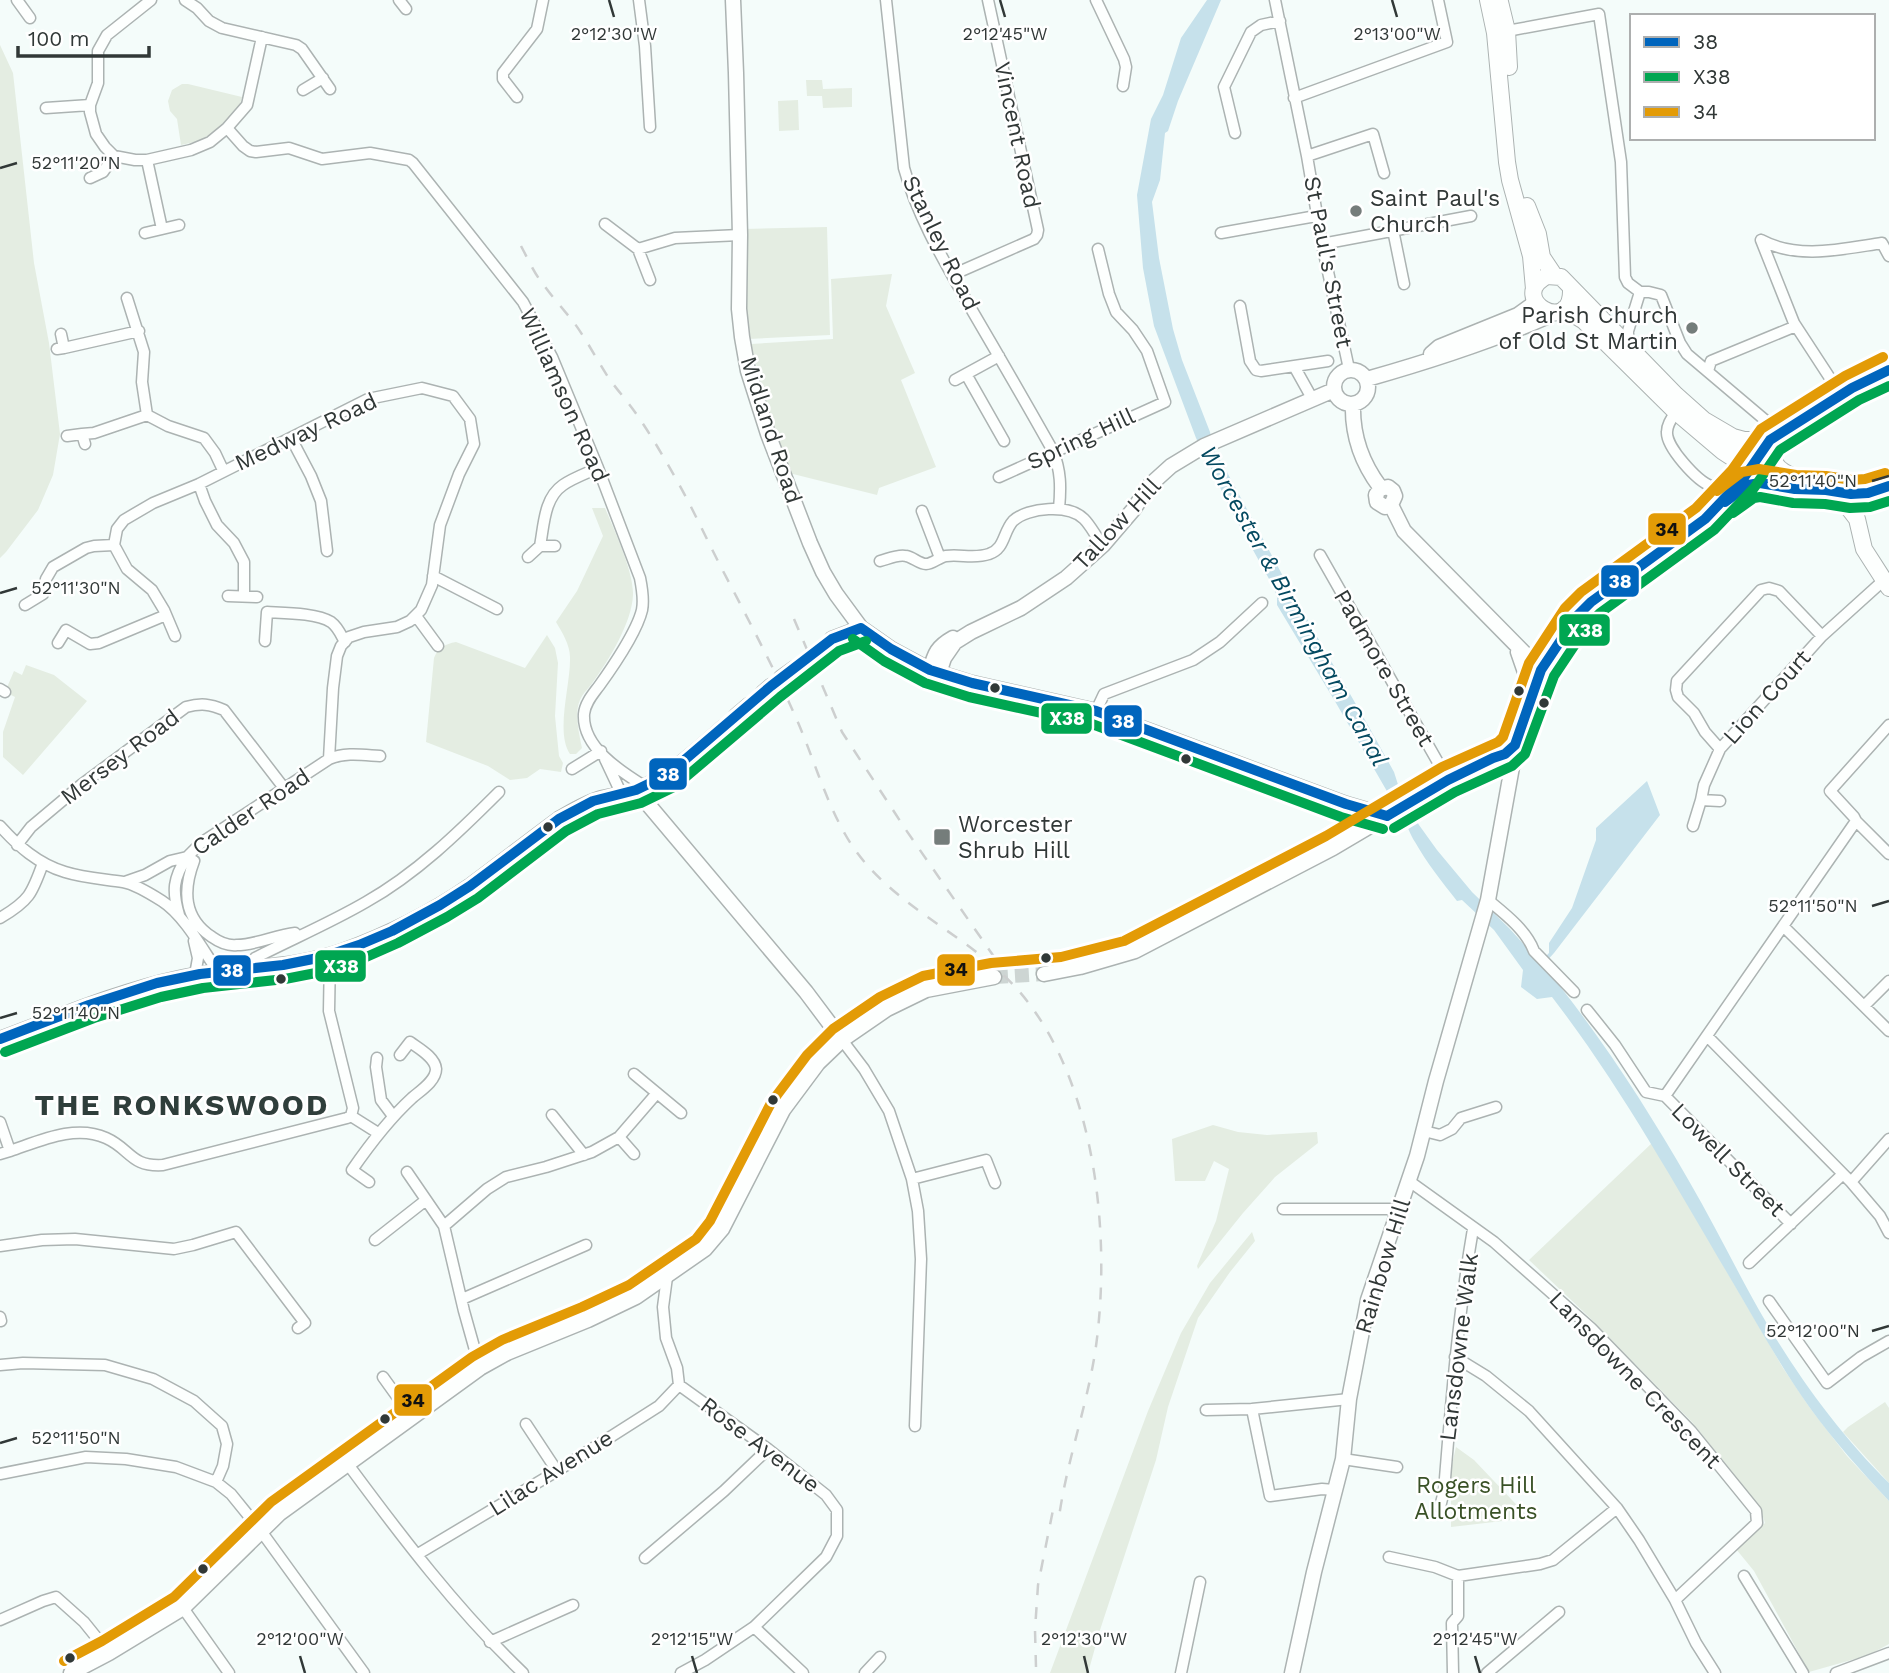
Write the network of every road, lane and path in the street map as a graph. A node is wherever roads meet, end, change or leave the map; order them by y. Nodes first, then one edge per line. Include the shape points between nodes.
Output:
1 (17, 0) edge
2 (151, 0) edge
3 (185, 0) edge
4 (544, 0) edge
5 (639, 0) edge
6 (733, 0) edge
7 (886, 0) edge
8 (988, 0) edge
9 (1096, 0) edge
10 (1289, 0) edge
11 (1438, 0) edge
12 (1488, 0) edge
13 (1499, 0) edge
14 (1275, 2) edge
15 (30, 18) dead end
16 (1280, 21) junction
17 (1507, 31) junction
18 (262, 37) junction
19 (323, 78) junction
20 (1123, 86) dead end
21 (330, 89) dead end
22 (303, 90) dead end
23 (517, 97) dead end
24 (1294, 98) junction
25 (90, 105) junction
26 (46, 108) dead end
27 (650, 127) dead end
28 (227, 128) junction
29 (1235, 133) dead end
30 (114, 156) junction
31 (1307, 156) junction
32 (148, 160) junction
33 (1384, 173) dead end
34 (90, 178) dead end
35 (1317, 216) junction
36 (1471, 216) dead end
37 (605, 224) dead end
38 (179, 225) dead end
39 (162, 229) junction
40 (1393, 230) junction
41 (145, 233) dead end
42 (1221, 233) dead end
43 (740, 235) junction
44 (1321, 244) junction
45 (638, 249) junction
46 (1098, 249) dead end
47 (1889, 256) edge
48 (952, 275) junction
49 (1554, 275) junction
50 (650, 280) dead end
51 (1404, 284) dead end
52 (1571, 288) junction
53 (1640, 292) junction
54 (1535, 296) junction
55 (127, 298) dead end
56 (1240, 306) dead end
57 (1557, 311) junction
58 (1796, 326) junction
59 (139, 331) junction
60 (61, 334) dead end
61 (1628, 348) junction
62 (999, 356) junction
63 (1328, 361) dead end
64 (1422, 362) junction
65 (1294, 366) junction
66 (1349, 369) junction
67 (1889, 370) edge
68 (1708, 371) junction
69 (966, 374) junction
70 (1367, 379) junction
71 (955, 380) dead end
72 (1334, 390) junction
73 (1841, 396) junction
74 (1313, 400) junction
75 (1353, 404) junction
76 (1676, 412) junction
77 (147, 415) junction
78 (1704, 421) junction
79 (67, 436) dead end
80 (291, 438) junction
81 (1771, 440) junction
82 (1004, 441) dead end
83 (1053, 451) junction
84 (1744, 465) junction
85 (598, 468) junction
86 (223, 470) junction
87 (999, 477) dead end
88 (199, 484) junction
89 (1711, 486) junction
90 (1889, 486) edge
91 (1831, 491) junction
92 (1059, 509) junction
93 (922, 511) dead end
94 (1709, 516) junction
95 (114, 545) junction
96 (1102, 545) junction
97 (540, 546) junction
98 (555, 547) dead end
99 (63, 548) dead end
100 (327, 551) dead end
101 (1320, 555) dead end
102 (74, 556) junction
103 (528, 557) dead end
104 (940, 558) junction
105 (880, 561) dead end
106 (433, 576) junction
107 (1887, 584) edge
108 (228, 596) dead end
109 (244, 596) junction
110 (257, 597) dead end
111 (1262, 603) dead end
112 (25, 605) dead end
113 (496, 610) dead end
114 (166, 615) junction
115 (416, 616) junction
116 (1000, 618) junction
117 (861, 628) junction
118 (971, 632) junction
119 (175, 636) dead end
120 (1822, 636) junction
121 (832, 639) tunnel mouth
122 (265, 641) dead end
123 (345, 642) junction
124 (58, 643) dead end
125 (944, 643) junction
126 (1515, 645) junction
127 (438, 646) dead end
128 (891, 649) junction
129 (795, 668) tunnel mouth
130 (1541, 670) junction
131 (934, 671) junction
132 (972, 683) junction
133 (772, 686) dead end
134 (749, 705) dead end
135 (1527, 710) junction
136 (1096, 711) junction
137 (736, 716) dead end
138 (1889, 725) edge
139 (724, 727) dead end
140 (1720, 749) junction
141 (602, 752) junction
142 (1505, 754) junction
143 (380, 756) dead end
144 (328, 760) junction
145 (572, 769) dead end
146 (1448, 780) junction
147 (284, 788) junction
148 (634, 791) junction
149 (499, 792) dead end
150 (1701, 800) junction
151 (1720, 801) dead end
152 (1390, 814) junction
153 (1856, 821) junction
154 (0, 826) edge
155 (1693, 826) dead end
156 (17, 845) junction
157 (1889, 854) edge
158 (187, 857) junction
159 (43, 863) junction
160 (125, 882) junction
161 (1487, 902) junction
162 (180, 916) junction
163 (0, 918) edge
164 (1784, 927) junction
165 (305, 932) junction
166 (192, 935) junction
167 (330, 955) junction
168 (246, 969) junction
169 (218, 972) junction
170 (1044, 974) tunnel mouth
171 (195, 975) junction
172 (993, 977) tunnel mouth
173 (1889, 981) edge
174 (1574, 992) dead end
175 (1864, 1006) junction
176 (1587, 1010) dead end
177 (1889, 1031) edge
178 (1707, 1036) junction
179 (0, 1039) edge
180 (842, 1040) junction
181 (400, 1055) dead end
182 (377, 1058) dead end
183 (634, 1074) dead end
184 (657, 1093) junction
185 (1665, 1096) junction
186 (1496, 1107) dead end
187 (681, 1113) dead end
188 (552, 1115) dead end
189 (351, 1116) junction
190 (393, 1116) junction
191 (0, 1122) edge
192 (1424, 1131) junction
193 (378, 1133) junction
194 (619, 1137) junction
195 (1889, 1139) edge
196 (5, 1152) edge
197 (634, 1154) dead end
198 (584, 1155) junction
199 (407, 1172) dead end
200 (1847, 1178) junction
201 (912, 1179) junction
202 (1409, 1181) junction
203 (369, 1182) dead end
204 (995, 1183) dead end
205 (426, 1200) junction
206 (1283, 1209) dead end
207 (1399, 1209) junction
208 (1791, 1224) junction
209 (443, 1226) junction
210 (1474, 1229) junction
211 (1889, 1233) edge
212 (375, 1240) dead end
213 (586, 1245) dead end
214 (0, 1246) edge
215 (1749, 1264) dead end
216 (667, 1277) junction
217 (462, 1299) junction
218 (1769, 1301) dead end
219 (305, 1323) dead end
220 (1889, 1341) edge
221 (1455, 1357) junction
222 (0, 1365) edge
223 (480, 1368) junction
224 (383, 1377) dead end
225 (679, 1385) junction
226 (1349, 1399) junction
227 (1252, 1409) junction
228 (1206, 1410) dead end
229 (411, 1416) junction
230 (526, 1424) dead end
231 (915, 1426) dead end
232 (768, 1449) junction
233 (1343, 1459) junction
234 (346, 1463) junction
235 (1397, 1467) dead end
236 (556, 1471) junction
237 (0, 1475) edge
238 (216, 1482) junction
239 (1335, 1490) junction
240 (1440, 1507) dead end
241 (1617, 1508) junction
242 (261, 1531) junction
243 (418, 1554) junction
244 (1389, 1557) dead end
245 (645, 1558) dead end
246 (1458, 1576) junction
247 (1745, 1576) dead end
248 (1200, 1582) dead end
249 (1675, 1600) junction
250 (573, 1605) dead end
251 (183, 1608) junction
252 (1559, 1612) dead end
253 (0, 1620) edge
254 (754, 1627) junction
255 (490, 1642) junction
256 (109, 1653) junction
257 (1889, 1653) edge
258 (880, 1657) dead end
259 (89, 1669) edge
260 (71, 1673) edge
261 (229, 1673) edge
262 (363, 1673) edge
263 (523, 1673) edge
264 (681, 1673) edge
265 (803, 1673) edge
266 (865, 1673) edge
267 (1181, 1673) edge
268 (1292, 1673) edge
269 (1453, 1673) edge
270 (1487, 1673) edge
271 (1715, 1673) edge
272 (1803, 1673) edge
273 (1836, 1673) edge

1 - 15 street
2 - 25 street via 102,42 98,83
3 - 18 street via 213,24
4 - 23 street via 537,29 503,73
5 - 27 street
6 - 43 main road, Midland Road
7 - 48 street, Stanley Road via 904,168
8 - 48 street, Vincent Road via 1038,230 1034,239
9 - 20 street via 1124,59
10 - 14 street
11 - 24 street via 1447,42
12 - 54 main road via 1508,171 1531,256
13 - 17 main road
14 - 16 street, St Paul's Street
16 - 24 street, St Paul's Street
16 - 29 street via 1251,32 1224,87
17 - 49 main road via 1520,181 1542,257
17 - 53 street via 1599,15 1621,162 1625,277
18 - 19 street via 302,49
18 - 28 street via 247,105
19 - 21 street
19 - 22 street
24 - 31 street, St Paul's Street
25 - 26 street
25 - 30 street via 96,134
28 - 32 street via 191,150
28 - 85 street, Williamson Road via 250,151 289,148 323,159 370,153 413,163 523,302 552,357
30 - 32 street
30 - 34 street via 103,172
31 - 33 street via 1373,134
31 - 35 street, St Paul's Street
32 - 39 street
35 - 42 street
35 - 44 street, St Paul's Street
36 - 40 street
37 - 45 street
38 - 39 street
39 - 41 street
40 - 44 street
40 - 51 street
43 - 45 street via 675,238
43 - 117 main road, Midland Road via 738,309 756,396 823,572
44 - 66 street, St Paul's Street
45 - 50 street
46 - 83 street, Spring Hill via 1116,312 1147,351 1164,401
47 - 58 street via 1882,243 1804,252 1773,247 1761,240
48 - 62 street, Stanley Road
49 - 52 main road
49 - 54 main road via 1537,283
52 - 57 main road via 1571,298
52 - 61 main road
53 - 61 street via 1628,331
53 - 68 street via 1661,295 1680,343
54 - 57 main road via 1543,310
54 - 64 main road via 1518,315 1439,347
55 - 59 street
56 - 65 street via 1252,366 1261,371
57 - 64 main road
57 - 76 main road via 1584,321
58 - 68 street via 1711,362
58 - 73 street
59 - 60 street via 61,348
59 - 77 street
61 - 78 main road
62 - 69 street
62 - 83 street, Stanley Road
63 - 65 street
64 - 70 main road
65 - 74 street
66 - 70 main road
66 - 72 main road via 1336,378
67 - 73 main road
68 - 81 street via 1765,420
69 - 71 street
69 - 82 street
70 - 75 main road via 1366,396
72 - 74 main road, Tallow Hill
72 - 75 main road via 1342,401
73 - 81 main road
74 - 96 main road, Tallow Hill via 1196,450 1171,466
75 - 126 main road via 1355,435 1380,489 1377,502 1391,505 1404,531
76 - 84 main road
76 - 89 street via 1667,428 1668,440 1683,463
77 - 79 street via 83,439
77 - 86 street via 204,438
78 - 81 main road via 1733,437
78 - 84 street via 1739,452
80 - 86 street, Medway Road
80 - 100 street via 321,501
80 - 106 street, Medway Road via 368,399 422,388 453,396 470,419 474,444 440,525
81 - 84 street
81 - 91 main road via 1772,458 1781,471
83 - 87 street, Spring Hill
83 - 92 street, Stanley Road via 1060,472
84 - 89 street via 1727,482
84 - 91 main road
84 - 94 street
85 - 97 street via 555,493 546,511
85 - 141 street, Williamson Road via 643,593 637,623 586,705 588,734
86 - 88 street, Medway Road
88 - 95 street, Medway Road via 124,520
88 - 109 street via 217,525 244,562
89 - 94 street
90 - 91 main road via 1868,493
91 - 94 street via 1748,485
91 - 107 main road via 1857,519 1864,549
92 - 96 street via 1082,516
92 - 104 street via 1019,517 999,549 990,554
93 - 104 street
94 - 130 street via 1591,602 1577,615
95 - 102 street via 86,548
95 - 114 street via 127,569 152,590
96 - 116 main road, Tallow Hill via 1066,579
97 - 98 street
97 - 103 street
99 - 102 street
101 - 146 street, Padmore Street
102 - 112 street via 53,567 43,594
104 - 105 street via 928,564 904,555
106 - 113 street
106 - 115 street, Medway Road via 428,597
107 - 120 street, Lion Court
108 - 109 street
109 - 110 street
111 - 136 street via 1205,654 1104,694
114 - 119 street
114 - 124 street via 99,643 90,644 66,630
115 - 123 street via 397,627 363,632
115 - 127 street
116 - 118 main road, Tallow Hill
116 - 132 main road, Tallow Hill via 963,643 957,653 958,669
117 - 121 main road
117 - 128 main road, Midland Road
118 - 125 main road, Tallow Hill
118 - 131 main road, Tallow Hill via 955,642
120 - 140 street, Lion Court
120 - 140 street via 1779,592 1761,590 1677,681 1678,697
122 - 123 street via 267,612 327,620
123 - 144 street via 337,656
125 - 128 main road, Tallow Hill via 918,652
125 - 131 main road via 935,652
126 - 130 main road
126 - 135 main road via 1526,675
128 - 131 main road, Midland Road
129 - 133 main road
130 - 135 main road
131 - 132 main road, Midland Road
132 - 136 main road, Midland Road
134 - 137 main road
135 - 142 main road via 1515,745
136 - 152 main road, Midland Road via 1346,804
138 - 153 street via 1830,791
139 - 148 main road via 667,775
140 - 150 street, Lion Court
141 - 145 street
141 - 148 street, Williamson Road
141 - 148 street, Williamson Road
142 - 146 main road
142 - 161 main road, Rainbow Hill via 1512,767
143 - 144 street, Calder Road via 350,754
144 - 147 street, Calder Road
146 - 152 main road
147 - 156 street, Mersey Road via 224,710 201,703 186,707 81,785 31,827
147 - 158 street, Calder Road
148 - 167 main road via 574,810 436,907
148 - 180 main road
149 - 165 street via 394,884
150 - 151 street
150 - 155 street, Lion Court
152 - 170 main road via 1321,855 1129,954
153 - 157 street
153 - 164 street
154 - 156 street
156 - 159 street
158 - 160 street, Calder Road
158 - 162 street via 174,886
158 - 165 street via 194,860 187,883 190,911 202,930 217,941 238,945
159 - 160 street via 77,876
159 - 163 street via 26,900
160 - 162 street via 163,901
161 - 174 street via 1512,920 1534,951
161 - 192 main road, Rainbow Hill
162 - 166 street
164 - 175 street
164 - 178 street
165 - 168 street via 255,958
166 - 169 street
166 - 171 street via 198,958
167 - 168 main road
167 - 189 street via 329,1011 353,1108
168 - 169 main road
169 - 171 main road
171 - 179 main road via 91,1005
172 - 180 main road via 926,990 887,1009
173 - 175 street
175 - 177 street
176 - 185 street, Lowell Street via 1646,1092
178 - 185 street
178 - 200 street
180 - 201 street via 889,1111
180 - 216 main road via 818,1063 783,1110 722,1229 705,1249
181 - 190 street via 412,1039 431,1058 436,1072
182 - 190 street via 382,1100
183 - 184 street
184 - 187 street
184 - 194 street
185 - 208 street, Lowell Street
186 - 192 street via 1461,1118 1440,1135
188 - 198 street
189 - 193 street
189 - 196 street via 163,1164 143,1164 107,1138 81,1132
190 - 193 street
191 - 196 street
192 - 202 main road, Rainbow Hill
193 - 203 street via 352,1170
194 - 197 street
194 - 198 street
195 - 200 street
198 - 209 street via 506,1177
199 - 205 street
200 - 208 street
200 - 211 street
201 - 204 street via 986,1160
201 - 231 street via 921,1259
202 - 207 main road, Rainbow Hill
202 - 210 street, Lansdowne Crescent
205 - 209 street
205 - 212 street
206 - 207 street
207 - 226 main road, Rainbow Hill via 1368,1300
208 - 215 street
209 - 217 street
210 - 221 street, Lansdowne Walk
210 - 249 street, Lansdowne Crescent via 1591,1328 1691,1432 1756,1511 1757,1523
213 - 217 street
214 - 219 street via 75,1239 174,1249 241,1230
216 - 223 main road via 636,1297
216 - 225 street, Rose Avenue via 663,1307 666,1338
217 - 223 street
218 - 220 street via 1827,1383
221 - 240 street, Lansdowne Walk
221 - 241 street via 1529,1411
222 - 238 street via 105,1365 153,1379 194,1401 222,1426 227,1444
223 - 229 main road
224 - 229 street
225 - 232 street, Rose Avenue
225 - 236 street, Lilac Avenue via 659,1406
226 - 227 street
226 - 233 main road, Rainbow Hill
227 - 228 street
227 - 239 street via 1270,1496
229 - 234 main road
230 - 236 street
232 - 245 street
232 - 254 street, Rose Avenue via 826,1495 837,1510 837,1535 826,1557
233 - 235 street
233 - 239 main road, Rainbow Hill
234 - 242 main road
234 - 243 street
236 - 243 street, Lilac Avenue
237 - 238 street via 86,1457 176,1467
238 - 242 street
239 - 268 main road, Rainbow Hill
241 - 246 street via 1553,1560
241 - 249 street
242 - 251 main road
242 - 262 street
243 - 255 street
244 - 246 street
246 - 269 street via 1458,1616 1452,1623
247 - 272 street
248 - 267 street
249 - 271 street
250 - 255 street
251 - 256 main road
251 - 261 street
252 - 270 street
253 - 256 street via 56,1597
254 - 264 street, Rose Avenue
254 - 265 street
255 - 263 street
256 - 259 main road
257 - 273 street
258 - 266 street
259 - 260 main road

